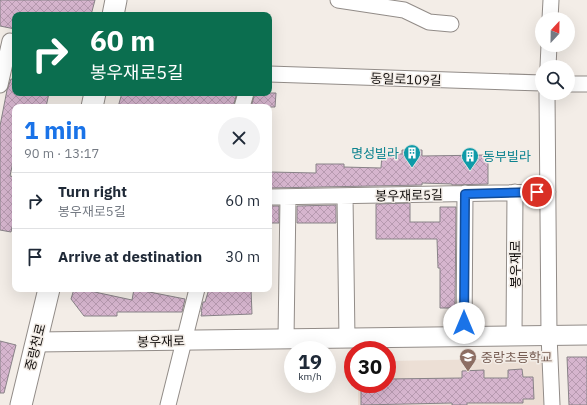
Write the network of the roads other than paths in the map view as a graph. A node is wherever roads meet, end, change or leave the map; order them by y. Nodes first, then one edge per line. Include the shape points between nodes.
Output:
1 (116, 0) edge
2 (338, 0) edge
3 (551, 0) edge
4 (114, 12) edge
5 (550, 12) edge
6 (451, 24) dead end
7 (8, 40) edge
8 (272, 74) edge
9 (535, 83) edge
10 (575, 84) edge
11 (587, 84) edge
12 (0, 85) edge
13 (547, 100) edge
14 (515, 192) junction
15 (548, 192) junction
16 (465, 194) junction
17 (345, 196) junction
18 (272, 197) edge
19 (288, 197) junction
20 (48, 292) edge
21 (196, 292) edge
22 (549, 335) junction
23 (587, 335) edge
24 (514, 336) junction
25 (464, 337) junction
26 (347, 338) junction
27 (286, 339) junction
28 (184, 341) junction
29 (36, 342) junction
30 (21, 405) edge
31 (168, 405) edge
32 (552, 405) edge

1 - 4 main road
2 - 6 street via 404,10 429,22
3 - 5 street
7 - 12 street
8 - 9 street, 동일로109길
10 - 11 street
13 - 15 street
14 - 15 street, 봉우재로5길
14 - 16 street, 봉우재로5길
14 - 24 street, 봉우재로
15 - 22 street
16 - 17 street, 봉우재로5길
16 - 25 street
17 - 19 street, 봉우재로5길
17 - 26 street
18 - 19 street, 봉우재로5길
19 - 27 street
20 - 29 main road, 중랑천로
21 - 28 street
22 - 23 street, 봉우재로
22 - 24 street, 봉우재로
22 - 32 street
24 - 25 street, 봉우재로
25 - 26 street, 봉우재로
26 - 27 street, 봉우재로
27 - 28 street, 봉우재로
28 - 29 street, 봉우재로
28 - 31 street
29 - 30 main road, 중랑천로

